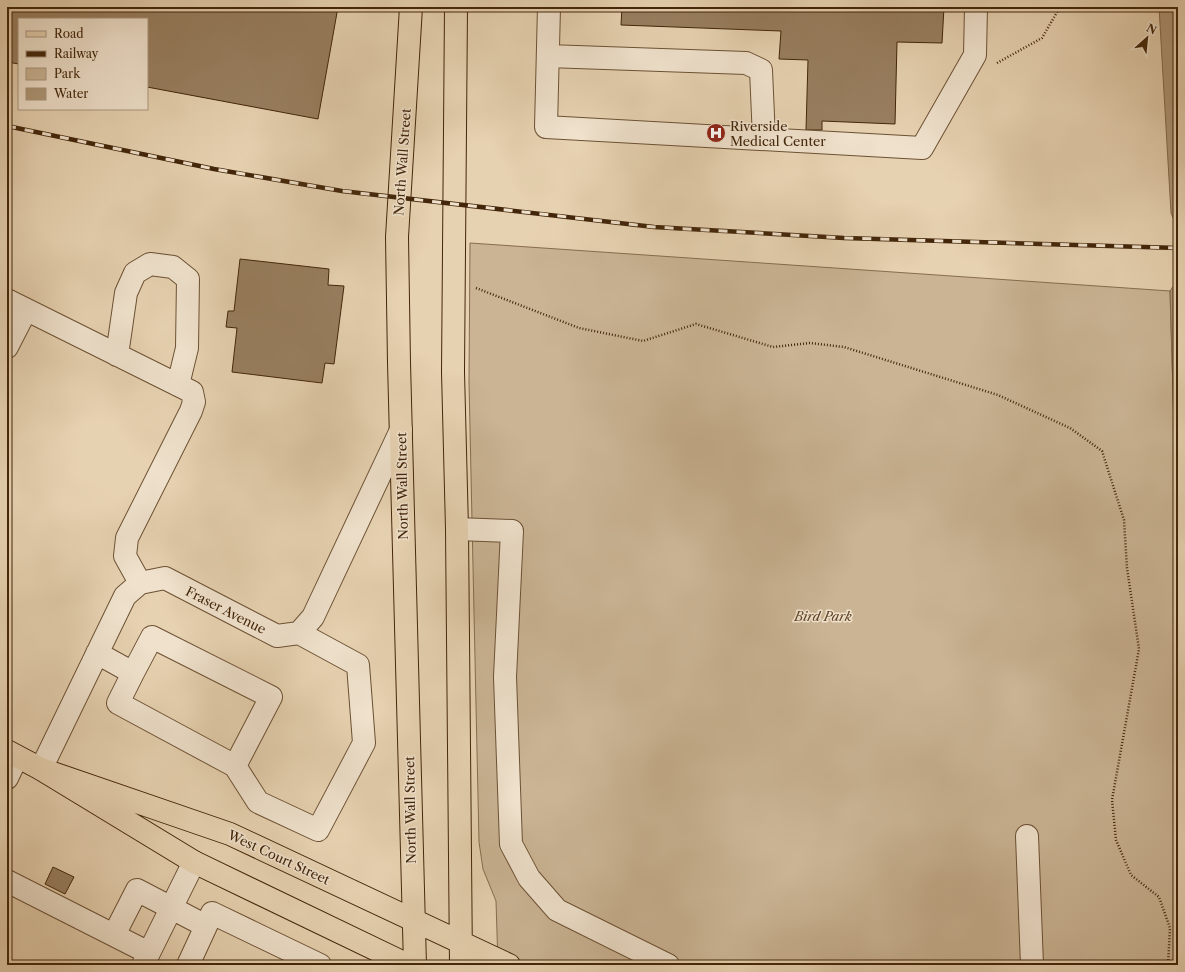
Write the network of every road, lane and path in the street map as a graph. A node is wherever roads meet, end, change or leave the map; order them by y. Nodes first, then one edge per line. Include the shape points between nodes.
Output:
1 (410, 7) edge
2 (456, 7) edge
3 (549, 7) edge
4 (976, 7) edge
5 (1060, 7) edge
6 (548, 56) junction
7 (991, 67) dead end
8 (764, 139) junction
9 (476, 288) dead end
10 (7, 300) edge
11 (26, 310) junction
12 (7, 347) edge
13 (118, 355) junction
14 (178, 385) junction
15 (401, 430) junction
16 (457, 529) junction
17 (140, 583) junction
18 (299, 633) junction
19 (97, 653) junction
20 (133, 672) junction
21 (12, 754) edge
22 (235, 766) junction
23 (41, 768) junction
24 (7, 778) edge
25 (1027, 836) dead end
26 (194, 862) junction
27 (7, 881) edge
28 (171, 908) junction
29 (413, 919) junction
30 (206, 926) junction
31 (114, 935) junction
32 (461, 941) junction
33 (146, 959) edge
34 (188, 965) edge
35 (320, 965) edge
36 (408, 965) edge
37 (415, 965) edge
38 (461, 965) edge
39 (509, 965) edge
40 (668, 965) edge
41 (1032, 965) edge
42 (1168, 965) edge

1 - 15 main road, North Wall Street via 397,237
2 - 16 main road via 453,277
3 - 6 street
4 - 8 street via 976,55 922,148
5 - 7 path via 1042,38
6 - 8 street via 746,62 761,70
6 - 8 street via 546,127
9 - 42 path via 579,328 643,341 696,324 773,347 810,343 844,348 998,395 1070,428 1102,450 1124,520 1127,568 1139,649 1112,800 1116,840 1132,875 1159,897 1170,928
10 - 11 street
11 - 12 street
11 - 13 street
13 - 14 street
13 - 14 street via 126,293 134,273 150,264 173,267 188,279 187,348
14 - 17 street via 192,392 194,402 127,538 125,556
15 - 18 street via 313,617
15 - 29 main road, North Wall Street
16 - 32 main road
16 - 40 street via 512,531 505,677 511,844 529,878 557,910
17 - 18 street, Fraser Avenue via 166,578 277,636
17 - 19 street via 125,596
18 - 22 street via 358,665 364,743 318,830 258,802
19 - 20 street
19 - 23 street
20 - 22 street via 118,703
20 - 22 street via 152,637 271,697
21 - 23 main road, West Court Street
21 - 24 street
23 - 26 main road, West Court Street
23 - 29 main road, West Court Street via 230,834
25 - 41 street
26 - 28 street
26 - 36 main road, West Court Street
27 - 31 street
28 - 30 street
28 - 31 street via 137,890
28 - 33 street
29 - 32 main road, West Court Street
29 - 37 main road, North Wall Street
30 - 34 street
30 - 35 street via 212,913
31 - 33 street
32 - 38 main road
32 - 39 main road, West Court Street

